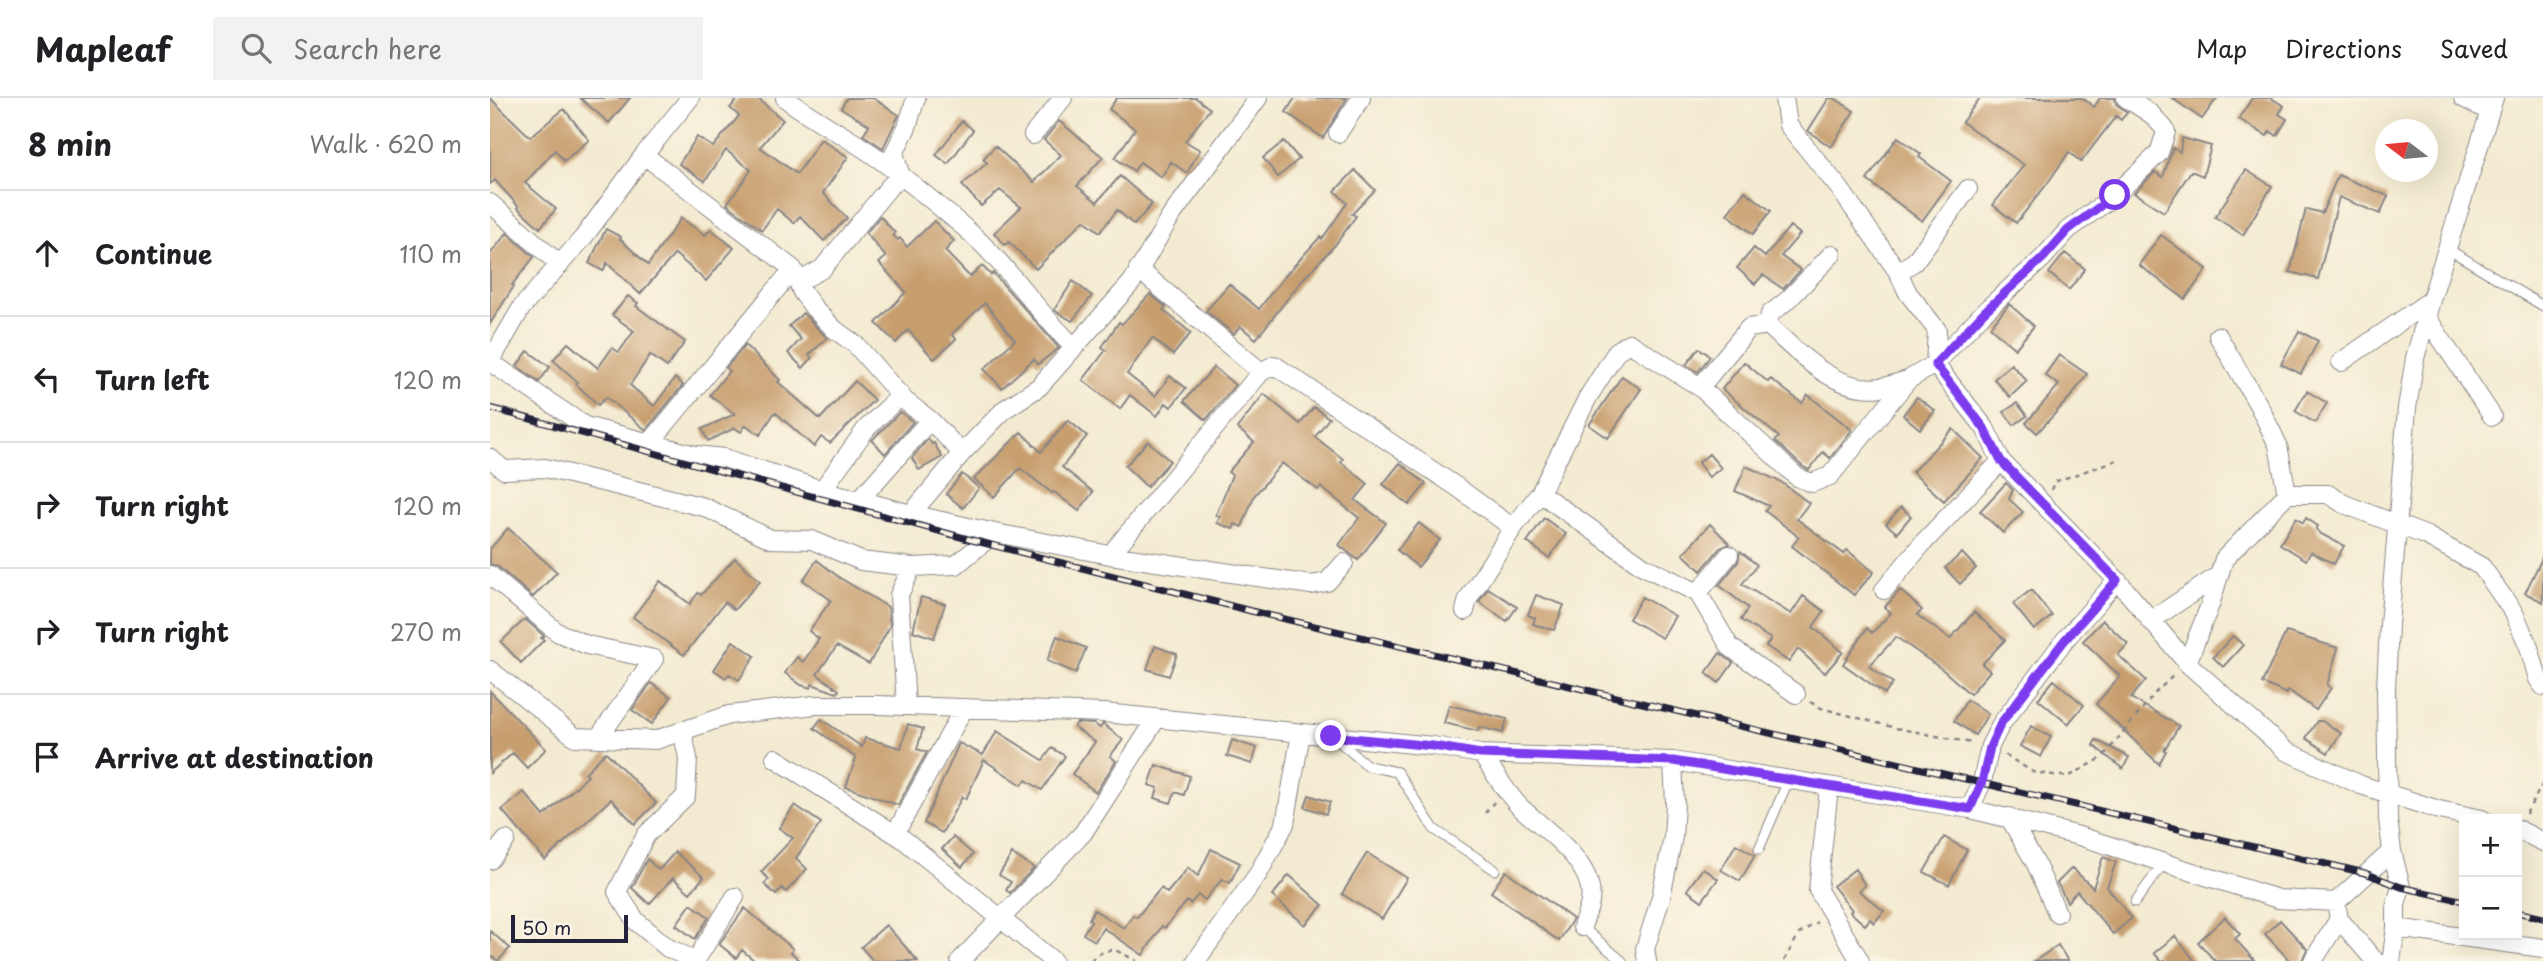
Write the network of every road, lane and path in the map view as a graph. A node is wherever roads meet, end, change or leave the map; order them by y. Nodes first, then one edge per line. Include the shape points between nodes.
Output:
1 (690, 98) edge
2 (785, 98) edge
3 (916, 98) edge
4 (1063, 98) edge
5 (1258, 98) edge
6 (1361, 98) edge
7 (1784, 98) edge
8 (2126, 98) edge
9 (2463, 98) edge
10 (2491, 104) edge
11 (1338, 133) dead end
12 (1033, 135) dead end
13 (644, 155) junction
14 (901, 177) junction
15 (1968, 188) dead end
16 (490, 203) edge
17 (2448, 249) junction
18 (1832, 254) dead end
19 (560, 265) junction
20 (1138, 269) junction
21 (1898, 272) junction
22 (795, 275) junction
23 (2543, 306) edge
24 (2429, 308) junction
25 (1768, 326) junction
26 (2218, 336) dead end
27 (1074, 346) junction
28 (490, 362) edge
29 (2341, 362) dead end
30 (1935, 364) junction
31 (1261, 372) junction
32 (1908, 380) junction
33 (1700, 387) junction
34 (901, 395) junction
35 (2492, 416) dead end
36 (930, 420) junction
37 (650, 443) junction
38 (962, 453) junction
39 (490, 458) edge
40 (2120, 459) dead end
41 (2001, 461) junction
42 (822, 490) junction
43 (1540, 493) junction
44 (2287, 494) junction
45 (860, 499) junction
46 (2046, 507) junction
47 (911, 514) junction
48 (2398, 526) junction
49 (1513, 527) junction
50 (995, 533) junction
51 (1110, 555) junction
52 (1729, 555) dead end
53 (1344, 563) dead end
54 (912, 567) junction
55 (490, 575) edge
56 (2219, 575) junction
57 (2117, 580) junction
58 (1884, 590) dead end
59 (1698, 593) junction
60 (1465, 611) dead end
61 (2150, 621) junction
62 (2187, 663) junction
63 (490, 670) edge
64 (2543, 686) edge
65 (1796, 694) dead end
66 (906, 706) junction
67 (964, 708) junction
68 (1157, 718) junction
69 (682, 730) junction
70 (1301, 733) junction
71 (1331, 736) junction
72 (599, 737) junction
73 (1481, 754) junction
74 (775, 758) dead end
75 (1673, 761) junction
76 (1788, 781) junction
77 (2543, 783) edge
78 (1829, 788) junction
79 (2387, 792) junction
80 (1970, 809) junction
81 (2459, 814) edge
82 (2008, 817) junction
83 (2522, 820) edge
84 (2522, 832) edge
85 (895, 834) junction
86 (506, 840) dead end
87 (2543, 842) edge
88 (1759, 849) dead end
89 (2392, 850) junction
90 (490, 860) edge
91 (2163, 864) junction
92 (1495, 870) dead end
93 (736, 897) dead end
94 (2135, 902) dead end
95 (2337, 910) junction
96 (2057, 913) dead end
97 (1832, 914) junction
98 (1002, 918) junction
99 (1582, 927) joint
100 (2396, 928) junction
101 (2543, 948) edge
102 (696, 960) edge
103 (960, 961) edge
104 (1053, 961) edge
105 (1091, 961) edge
106 (1137, 961) edge
107 (1196, 961) edge
108 (1622, 961) edge
109 (1647, 961) edge
110 (1784, 961) edge
111 (1860, 961) edge
112 (2313, 961) edge
113 (2375, 961) edge
114 (2391, 961) edge

1 - 13 street
2 - 14 street
3 - 14 street via 894,153
4 - 12 street
5 - 20 street
6 - 11 street
7 - 21 street via 1788,125 1840,188
8 - 30 street via 2164,128 2159,153 2115,195 2068,230
9 - 10 street
10 - 17 street
13 - 19 street
13 - 22 street
14 - 22 street via 822,269
14 - 27 street via 968,231
15 - 21 street via 1914,262
16 - 19 street
17 - 23 lane
17 - 24 street
18 - 25 street via 1770,314
19 - 28 street via 522,307
20 - 27 street via 1132,282
20 - 31 street
21 - 30 street via 1937,330
22 - 34 street via 814,308 856,345
22 - 37 street
24 - 29 street
24 - 35 street
24 - 48 street via 2407,408
25 - 32 street via 1807,361 1843,383 1879,388
25 - 33 street via 1749,328
26 - 44 street via 2278,445
27 - 38 street via 1039,387 1005,409
28 - 37 street via 585,426
30 - 32 street
30 - 41 street via 1984,428
31 - 49 street via 1274,365
31 - 51 street
32 - 33 street via 1830,476 1812,483 1797,477
33 - 43 street via 1629,343 1617,351 1588,397
34 - 36 street
34 - 42 street via 866,429
36 - 38 street
36 - 45 street
37 - 42 street via 723,458
38 - 47 street
39 - 54 street via 504,470 545,468 704,507 771,540 812,540 861,561
40 - 46 path via 2054,482
41 - 46 street
41 - 58 street
42 - 45 street
43 - 49 street
43 - 59 street via 1643,566
44 - 48 street via 2328,494
44 - 56 street via 2224,559
45 - 47 street
46 - 57 street
47 - 50 street
48 - 64 street via 2427,536 2482,567 2514,613
48 - 79 street via 2389,625
49 - 60 street
50 - 51 street
50 - 54 street via 956,565
51 - 53 street via 1311,585 1327,582
52 - 59 street
54 - 66 street via 900,595
55 - 72 street via 557,632 587,645 654,659
56 - 61 street
56 - 62 street
57 - 61 street
57 - 80 street via 2001,723
59 - 65 street via 1730,647
61 - 62 street
62 - 79 street via 2286,751
63 - 72 street via 575,737
66 - 67 street
66 - 69 street via 815,705 729,715
67 - 68 street
67 - 85 street
68 - 70 street
68 - 98 street via 1083,833
69 - 72 street via 656,740
69 - 102 street via 688,758 687,796 646,835 617,892 636,921 667,948
70 - 71 street
70 - 107 street via 1285,824 1258,874
71 - 73 street
71 - 92 lane via 1368,765 1397,772 1434,829
73 - 75 street
73 - 99 street via 1518,804 1579,863 1590,884 1591,900
74 - 85 street
75 - 76 street
75 - 109 street via 1673,836 1645,949
76 - 78 street
76 - 88 lane
77 - 83 path
78 - 80 street
78 - 97 street via 1818,890
79 - 81 street
79 - 89 street
80 - 82 street
82 - 91 street
82 - 96 street via 2036,864
84 - 87 street
85 - 98 street
86 - 90 street
89 - 95 street
89 - 100 street via 2401,887
91 - 94 lane
91 - 95 street via 2278,899
93 - 102 street
95 - 112 street
95 - 113 street
97 - 110 path via 1799,934
97 - 111 street
98 - 103 street
98 - 104 street
99 - 108 lane
100 - 101 street
100 - 114 street
105 - 106 path via 1113,949

